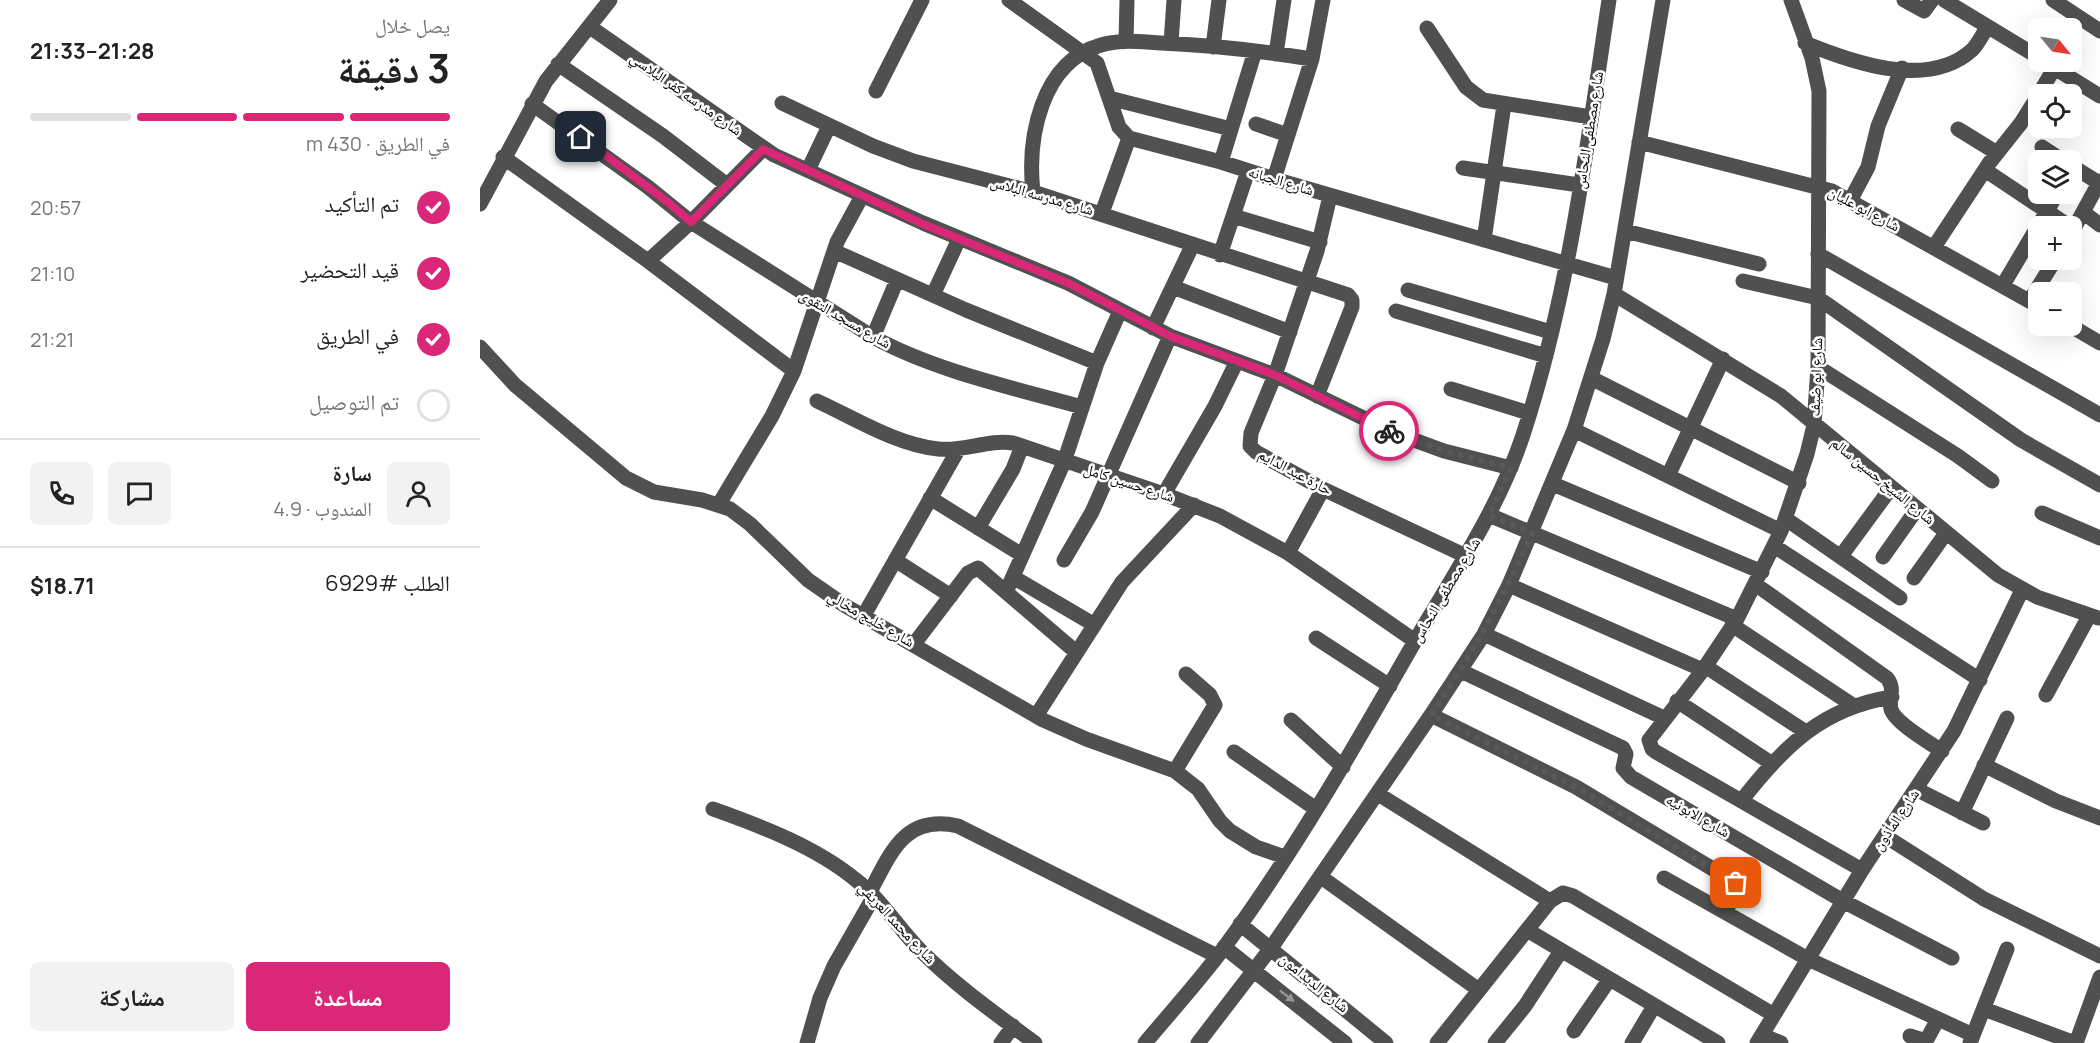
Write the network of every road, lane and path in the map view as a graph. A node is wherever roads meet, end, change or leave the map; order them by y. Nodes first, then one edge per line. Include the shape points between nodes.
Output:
1 (610, 0) edge
2 (922, 0) edge
3 (1009, 0) edge
4 (1127, 0) edge
5 (1174, 0) edge
6 (1219, 0) edge
7 (1284, 0) edge
8 (1323, 0) edge
9 (1609, 0) edge
10 (1663, 0) edge
11 (1791, 0) edge
12 (1904, 0) edge
13 (1932, 0) edge
14 (1944, 0) edge
15 (2053, 0) edge
16 (1963, 5) edge
17 (590, 27) junction
18 (1987, 27) junction
19 (1427, 28) dead end
20 (2100, 31) edge
21 (1126, 42) junction
22 (1805, 43) junction
23 (1171, 44) junction
24 (1214, 47) junction
25 (1255, 51) junction
26 (2028, 51) edge
27 (1083, 52) junction
28 (1276, 54) junction
29 (1312, 59) junction
30 (558, 64) junction
31 (1902, 68) junction
32 (2062, 72) edge
33 (876, 91) dead end
34 (2100, 96) edge
35 (1109, 98) junction
36 (782, 103) dead end
37 (532, 104) junction
38 (1504, 105) junction
39 (2028, 110) edge
40 (1591, 117) junction
41 (1256, 124) dead end
42 (830, 126) junction
43 (1231, 129) junction
44 (1958, 129) dead end
45 (1288, 135) junction
46 (1129, 138) junction
47 (1639, 142) junction
48 (2042, 147) dead end
49 (763, 149) junction
50 (2046, 150) edge
51 (1997, 153) junction
52 (503, 157) junction
53 (1221, 162) junction
54 (1463, 168) dead end
55 (808, 170) junction
56 (1985, 170) junction
57 (1248, 171) junction
58 (1494, 172) junction
59 (2082, 173) edge
60 (1274, 179) junction
61 (2099, 182) edge
62 (727, 185) junction
63 (1580, 186) junction
64 (1819, 186) junction
65 (1033, 192) junction
66 (862, 196) junction
67 (1330, 196) junction
68 (1850, 201) junction
69 (480, 204) edge
70 (2051, 204) edge
71 (2047, 212) junction
72 (2083, 212) junction
73 (1102, 213) junction
74 (1233, 216) junction
75 (2053, 216) edge
76 (2080, 216) edge
77 (691, 222) junction
78 (2100, 225) edge
79 (1625, 231) junction
80 (959, 239) junction
81 (1484, 240) junction
82 (1320, 242) junction
83 (1192, 246) junction
84 (1934, 247) junction
85 (834, 251) junction
86 (1818, 254) junction
87 (1221, 255) junction
88 (648, 261) junction
89 (1567, 264) junction
90 (1759, 264) dead end
91 (1616, 278) junction
92 (897, 280) junction
93 (1743, 281) dead end
94 (1305, 282) junction
95 (2003, 285) junction
96 (1173, 286) junction
97 (1408, 290) dead end
98 (1614, 294) junction
99 (933, 296) junction
100 (1818, 298) junction
101 (2028, 300) edge
102 (817, 304) junction
103 (1120, 311) junction
104 (1396, 311) dead end
105 (1153, 328) junction
106 (1290, 332) junction
107 (1551, 332) junction
108 (2082, 332) edge
109 (1170, 336) junction
110 (873, 337) junction
111 (2100, 343) edge
112 (480, 347) edge
113 (1546, 356) junction
114 (1723, 359) junction
115 (1237, 361) junction
116 (1097, 363) junction
117 (1818, 368) junction
118 (794, 371) junction
119 (1275, 375) junction
120 (1591, 378) junction
121 (1451, 388) dead end
122 (1317, 396) junction
123 (817, 401) dead end
124 (1082, 407) junction
125 (1529, 413) junction
126 (2100, 415) edge
127 (1814, 425) junction
128 (1690, 428) junction
129 (1574, 430) junction
130 (1022, 446) junction
131 (958, 450) junction
132 (1064, 462) junction
133 (1511, 468) junction
134 (1668, 476) junction
135 (1106, 477) junction
136 (1992, 481) dead end
137 (1798, 483) junction
138 (1553, 484) junction
139 (2100, 485) edge
140 (1891, 488) junction
141 (1323, 489) junction
142 (1164, 494) junction
143 (930, 498) junction
144 (719, 504) junction
145 (1194, 505) junction
146 (1917, 509) junction
147 (2042, 513) dead end
148 (1489, 515) junction
149 (1784, 525) junction
150 (978, 528) junction
151 (1532, 533) junction
152 (1947, 533) junction
153 (2100, 538) edge
154 (1774, 546) junction
155 (1288, 553) junction
156 (1022, 555) junction
157 (1467, 556) junction
158 (1841, 556) junction
159 (1883, 557) dead end
160 (895, 560) junction
161 (1064, 560) dead end
162 (1012, 577) junction
163 (1759, 578) junction
164 (1914, 578) dead end
165 (1509, 585) junction
166 (2022, 590) junction
167 (1006, 592) junction
168 (951, 596) junction
169 (1900, 598) dead end
170 (864, 615) junction
171 (2097, 617) edge
172 (1734, 622) junction
173 (1093, 624) junction
174 (1484, 634) junction
175 (1316, 638) dead end
176 (1415, 641) junction
177 (914, 644) junction
178 (1076, 652) junction
179 (1704, 668) junction
180 (1461, 671) junction
181 (1186, 674) dead end
182 (1980, 680) junction
183 (1390, 686) junction
184 (2046, 694) dead end
185 (1892, 697) junction
186 (1677, 701) junction
187 (1854, 706) junction
188 (1431, 715) junction
189 (1036, 716) junction
190 (1664, 718) junction
191 (2007, 718) dead end
192 (1291, 720) dead end
193 (1806, 732) junction
194 (1942, 751) junction
195 (1234, 752) dead end
196 (1771, 763) junction
197 (1984, 765) junction
198 (1343, 767) junction
199 (1175, 771) junction
200 (1916, 789) junction
201 (1378, 794) junction
202 (1742, 800) junction
203 (713, 809) dead end
204 (1316, 809) junction
205 (1962, 813) junction
206 (2100, 819) edge
207 (1983, 823) dead end
208 (1885, 836) junction
209 (1285, 857) junction
210 (1862, 870) junction
211 (1321, 877) junction
212 (1664, 878) dead end
213 (872, 894) junction
214 (1550, 901) junction
215 (1843, 901) junction
216 (1725, 912) junction
217 (1240, 924) junction
218 (1527, 930) junction
219 (1271, 948) junction
220 (2007, 949) dead end
221 (1561, 951) junction
222 (1221, 952) junction
223 (2100, 956) edge
224 (1952, 958) dead end
225 (1808, 959) junction
226 (1255, 971) junction
227 (2100, 977) edge
228 (1609, 980) junction
229 (1479, 990) junction
230 (1653, 1006) junction
231 (2095, 1007) edge
232 (1984, 1009) junction
233 (1774, 1015) junction
234 (1938, 1019) junction
235 (1013, 1026) junction
236 (1574, 1031) dead end
237 (1910, 1036) dead end
238 (1694, 1037) edge
239 (1760, 1039) edge
240 (1972, 1039) edge
241 (807, 1043) edge
242 (1002, 1043) edge
243 (1035, 1043) edge
244 (1145, 1043) edge
245 (1198, 1043) edge
246 (1345, 1043) edge
247 (1386, 1043) edge
248 (1437, 1043) edge
249 (1495, 1043) edge
250 (1632, 1043) edge
251 (1718, 1043) edge
252 (1782, 1043) edge
253 (2075, 1043) edge

1 - 17 street
2 - 33 street
3 - 27 street
4 - 21 street
5 - 23 street
6 - 24 street
7 - 28 street
8 - 29 street
9 - 40 street, شارع مصطفى النحاس
10 - 47 street
11 - 22 street, شارع ابو ضيف
12 - 13 street via 1924,11
14 - 16 street
15 - 20 street
16 - 18 street
17 - 30 street
17 - 49 street, شارع مدرسه كفر البلاسي
18 - 26 street
18 - 31 street via 1973,49 1962,56 1925,69
19 - 38 street via 1466,87 1483,100
21 - 23 street
21 - 27 street
22 - 31 street via 1851,60
22 - 64 street, شارع ابو ضيف via 1819,91
23 - 24 street
24 - 25 street
25 - 28 street
25 - 43 street
27 - 35 street via 1101,71
27 - 65 street via 1054,83 1038,117 1031,154
28 - 29 street
29 - 45 street
30 - 37 street
30 - 62 street via 663,135
31 - 68 street via 1878,126 1868,167
32 - 34 street
35 - 43 street
35 - 46 street via 1119,127
36 - 42 street, شارع مدرسه البلاس
37 - 52 street
37 - 77 street, شارع مسجد التقوى
38 - 40 street
38 - 58 street
39 - 51 street
40 - 63 street, شارع مصطفى النحاس
41 - 45 street
42 - 55 street
42 - 65 street, شارع مدرسه البلاس via 913,161
43 - 53 street
44 - 51 street
45 - 60 street
46 - 53 street, شارع الجبانه
46 - 73 street
47 - 64 street, شارع ابو عليان
47 - 79 street
48 - 50 street
49 - 55 street, شارع مدرسه كفر البلاسي
49 - 62 street
51 - 56 street
52 - 69 street
52 - 88 street
53 - 57 street, شارع الجبانه
54 - 58 street
55 - 66 street, شارع مدرسه كفر البلاسي
56 - 71 street
56 - 84 street
57 - 60 street, شارع الجبانه
57 - 74 street
58 - 63 street
58 - 81 street
59 - 61 street
60 - 67 street, شارع الجبانه
61 - 72 street
62 - 77 street
63 - 89 street, شارع مصطفى النحاس
64 - 68 street, شارع ابو عليان
64 - 86 street, شارع ابو ضيف
65 - 73 street, شارع مدرسه البلاس
66 - 80 street, شارع مدرسه كفر البلاسي
66 - 85 street
67 - 81 street, شارع الجبانه
67 - 82 street, حارة عبد الدايم
68 - 84 street, شارع ابو عليان
70 - 71 street
71 - 75 street
71 - 95 street
72 - 76 street
72 - 78 street
73 - 83 street, شارع مدرسه البلاس
74 - 82 street
74 - 87 street
77 - 88 street
77 - 102 street, شارع مسجد التقوى
79 - 90 street
79 - 91 street
80 - 99 street
80 - 103 street, شارع مدرسه كفر البلاسي via 1068,283
81 - 89 street, شارع الجبانه
82 - 94 street, حارة عبد الدايم
83 - 87 street, شارع مدرسه البلاس
83 - 96 street
84 - 95 street, شارع ابو عليان
85 - 92 street
85 - 102 street
86 - 100 street, شارع ابو ضيف
86 - 126 street
87 - 94 street, شارع مدرسه البلاس
88 - 118 street
89 - 91 street, شارع الجبانه
89 - 107 street, شارع مصطفى النحاس
91 - 98 street
92 - 99 street
92 - 110 street
93 - 100 street
94 - 106 street, حارة عبد الدايم
94 - 122 street, شارع مدرسه البلاس via 1348,296 1353,304
95 - 101 street, شارع ابو عليان
96 - 105 street
96 - 106 street
97 - 107 street
98 - 114 street, شارع الشيخ حسين سالم
98 - 120 street
99 - 116 street
100 - 117 street, شارع ابو ضيف
100 - 139 street via 2021,440
102 - 110 street, شارع مسجد التقوى
102 - 118 street
103 - 105 street, شارع مدرسه كفر البلاسي
103 - 116 street
104 - 113 street
105 - 109 street, شارع مدرسه كفر البلاسي
106 - 119 street, حارة عبد الدايم
107 - 113 street, شارع مصطفى النحاس
108 - 111 street
109 - 115 street, شارع مدرسه كفر البلاسي
109 - 135 street
110 - 124 street, شارع مسجد التقوى via 974,376
112 - 144 street, شارع خليج مخالي via 515,385 626,478 669,496
113 - 125 street, شارع مصطفى النحاس
114 - 127 street, شارع الشيخ حسين سالم via 1781,396
114 - 128 street
115 - 119 street, شارع مدرسه كفر البلاسي
115 - 142 street
116 - 124 street
117 - 127 street, شارع ابو ضيف
117 - 136 street
118 - 144 street
119 - 122 street, شارع مدرسه كفر البلاسي
119 - 141 street, حارة عبد الدايم via 1251,434 1250,446
120 - 128 street
120 - 129 street
121 - 125 street
122 - 133 street, شارع مدرسه كفر البلاسي via 1366,422 1418,442
123 - 131 street, شارع حسين كامل via 918,445
124 - 132 street
125 - 133 street, شارع مصطفى النحاس
127 - 137 street, شارع ابو ضيف
127 - 140 street, شارع الشيخ حسين سالم
128 - 134 street
128 - 137 street
129 - 134 street
129 - 138 street
130 - 131 street, شارع حسين كامل via 998,442
130 - 132 street, شارع حسين كامل
130 - 150 street
131 - 143 street
132 - 135 street, شارع حسين كامل
132 - 156 street
133 - 148 street, شارع مصطفى النحاس
134 - 149 street
135 - 142 street, شارع حسين كامل
135 - 161 street via 1092,512
137 - 149 street, شارع ابو ضيف
138 - 151 street
138 - 163 street
140 - 146 street, شارع الشيخ حسين سالم
140 - 158 street
141 - 155 street
141 - 157 street, حارة عبد الدايم
142 - 145 street, شارع حسين كامل
143 - 150 street
143 - 160 street
144 - 170 street, شارع خليج مخالي via 750,524 808,580
145 - 155 street, شارع حسين كامل
145 - 173 street via 1122,582
146 - 152 street, شارع الشيخ حسين سالم
146 - 159 street
147 - 153 street
148 - 151 street
148 - 157 street, شارع مصطفى النحاس
149 - 154 street, شارع ابو ضيف
149 - 158 street
150 - 156 street
151 - 165 street
151 - 172 street
152 - 164 street
152 - 166 street, شارع الشيخ حسين سالم
154 - 163 street, شارع ابو ضيف
154 - 182 street
155 - 176 street, شارع حسين كامل
156 - 162 street
157 - 176 street, شارع مصطفى النحاس
158 - 169 street
160 - 168 street
160 - 170 street
162 - 167 street
162 - 173 street
163 - 172 street, شارع ابو ضيف
163 - 185 street via 1887,678 1893,689
165 - 174 street
165 - 179 street
166 - 171 street, شارع الشيخ حسين سالم
166 - 182 street, شارع المأذون
167 - 168 street via 982,570 974,568
167 - 178 street
168 - 177 street
170 - 177 street, شارع خليج مخالي
171 - 184 street
172 - 179 street, شارع ابو ضيف
172 - 187 street
173 - 178 street
174 - 180 street
174 - 190 street
175 - 183 street
176 - 183 street, شارع مصطفى النحاس
177 - 189 street, شارع خليج مخالي
178 - 189 street
179 - 186 street, شارع ابو ضيف
179 - 193 street
180 - 188 street
180 - 215 street, شارع الابونيه via 1623,748 1623,768 1628,775
181 - 199 street via 1210,695 1215,705
182 - 194 street, شارع المأذون
183 - 198 street, شارع مصطفى النحاس
185 - 187 street
185 - 194 street via 1894,717
186 - 190 street, شارع ابو ضيف
186 - 196 street
187 - 193 street
188 - 201 street
188 - 216 street via 1576,787 1733,881 1737,891
189 - 199 street, شارع خليج مخالي
190 - 202 street, شارع ابو ضيف via 1650,735 1652,749
191 - 197 street
192 - 198 street
193 - 196 street
194 - 200 street, شارع المأذون
195 - 204 street
196 - 202 street
197 - 205 street
197 - 206 street
198 - 204 street, شارع مصطفى النحاس
199 - 209 street, شارع خليج مخالي via 1198,789 1230,831 1256,847
200 - 205 street
200 - 208 street, شارع المأذون
201 - 211 street
201 - 214 street
202 - 210 street
203 - 213 street, شارع محمد العريفي via 825,859
204 - 209 street, شارع مصطفى النحاس
205 - 207 street
208 - 210 street, شارع المأذون
208 - 223 street via 1984,899
209 - 217 street, شارع مصطفى النحاس
210 - 215 street, شارع المأذون
211 - 219 street
211 - 229 street
212 - 216 street
213 - 222 street, شارع الديدامون via 898,842 919,827 958,825
213 - 235 street, شارع محمد العريفي via 938,966
213 - 241 street, شارع الديدامون via 820,998
214 - 218 street
214 - 233 street via 1563,893 1573,896
215 - 224 street, شارع الابونيه
215 - 225 street, شارع المأذون
216 - 225 street
217 - 219 street, شارع الديدامون
217 - 222 street, شارع مصطفى النحاس
218 - 221 street
218 - 229 street
219 - 226 street
219 - 247 street, شارع الديدامون
220 - 232 street
221 - 228 street
221 - 249 street
222 - 226 street, شارع الديدامون
222 - 244 street, شارع مصطفى النحاس
225 - 233 street, شارع المأذون
225 - 234 street
226 - 245 street
226 -> 246 street, شارع الديدامون
227 - 231 street
228 - 230 street
228 - 236 street
229 - 248 street
230 - 238 street
230 - 250 street
231 - 253 street
232 - 240 street
232 - 253 street
233 - 239 street, شارع المأذون
234 - 237 street via 1926,1041
234 - 240 street
235 - 242 street
235 - 243 street, شارع محمد العريفي
238 - 251 street
239 - 252 street

